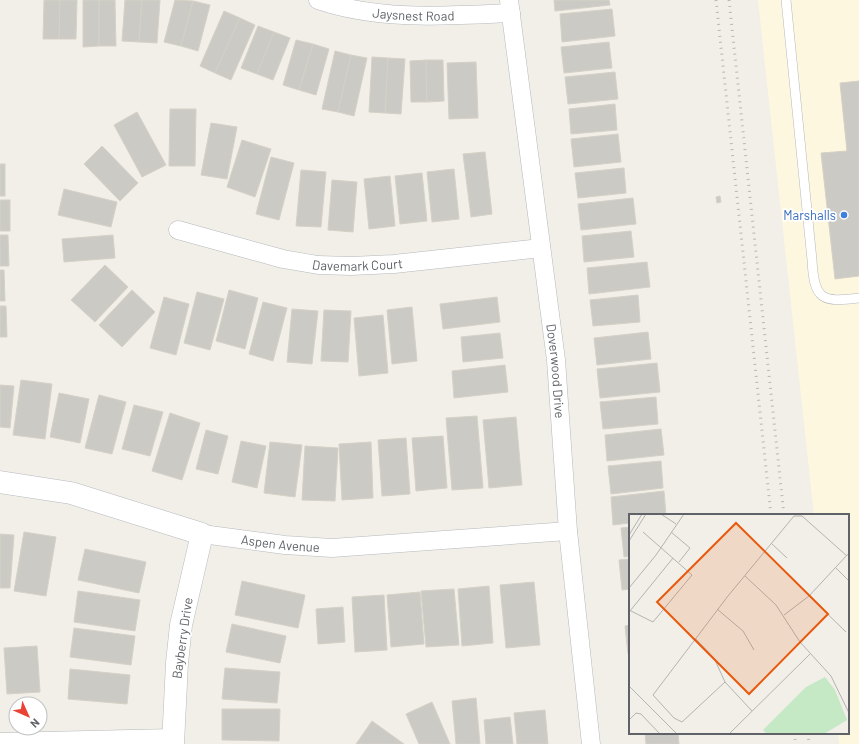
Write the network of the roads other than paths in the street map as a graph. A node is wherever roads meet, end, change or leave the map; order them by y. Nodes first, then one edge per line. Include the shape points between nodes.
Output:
1 (318, 0) edge
2 (786, 0) edge
3 (510, 6) edge
4 (178, 230) dead end
5 (541, 248) junction
6 (859, 298) edge
7 (0, 482) edge
8 (568, 531) junction
9 (202, 534) junction
10 (173, 741) edge
11 (0, 742) edge
12 (591, 744) edge

1 - 3 street, Jaysnest Road via 388,15 475,15
2 - 6 lane via 813,280 817,291 824,297 841,300
3 - 5 street, Doverwood Drive
4 - 5 street, Davemark Court via 283,259 318,265 394,264
5 - 8 street, Doverwood Drive via 556,360
7 - 9 street, Aspen Avenue via 71,493
8 - 9 street, Aspen Avenue via 332,548 285,545
8 - 12 street, Doverwood Drive
9 - 10 street, Bayberry Drive via 181,625
10 - 11 street

